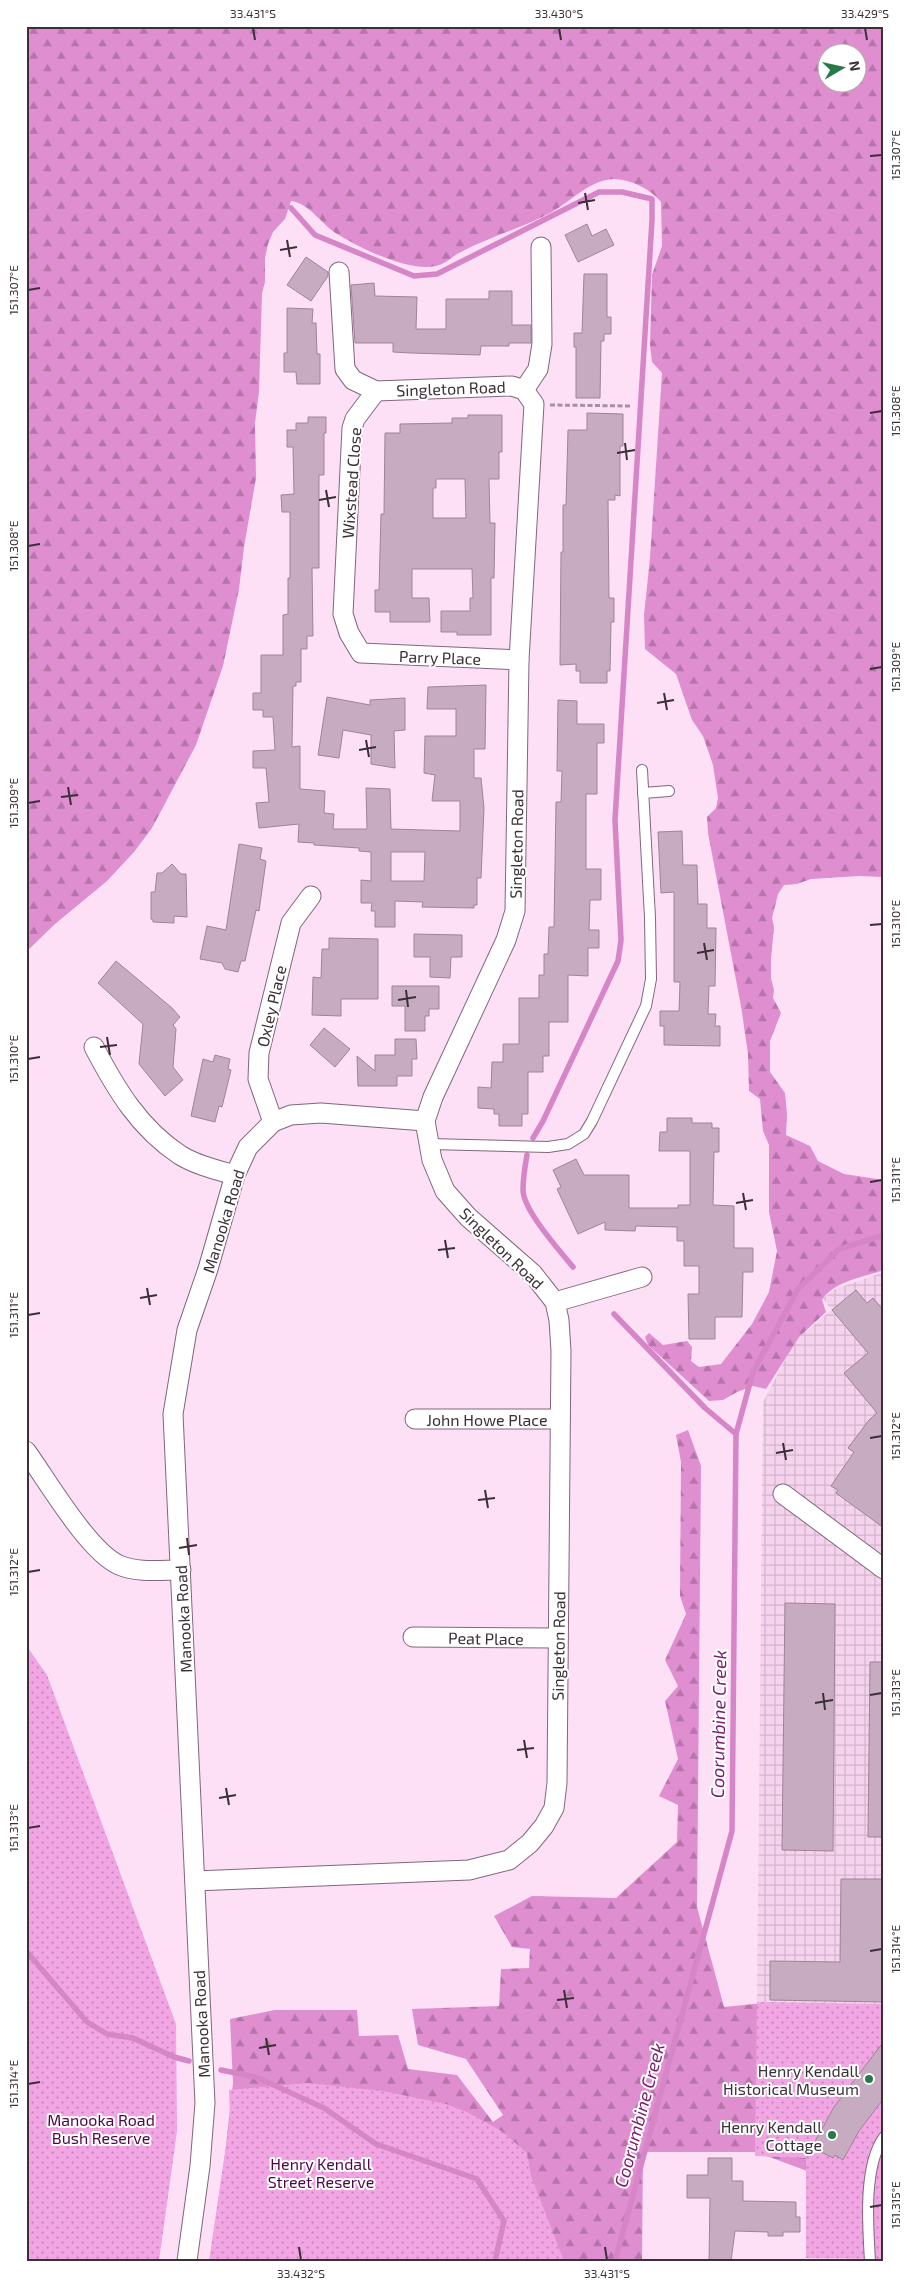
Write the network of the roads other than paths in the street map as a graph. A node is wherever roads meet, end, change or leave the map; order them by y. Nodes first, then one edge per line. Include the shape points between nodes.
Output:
1 (540, 247) dead end
2 (339, 272) dead end
3 (376, 391) junction
4 (529, 397) junction
5 (361, 654) joint
6 (519, 660) junction
7 (642, 770) dead end
8 (669, 791) dead end
9 (643, 793) junction
10 (311, 896) dead end
11 (94, 1047) dead end
12 (426, 1121) junction
13 (273, 1122) junction
14 (430, 1144) junction
15 (235, 1175) junction
16 (642, 1277) dead end
17 (555, 1302) junction
18 (414, 1419) dead end
19 (560, 1419) junction
20 (26, 1451) edge
21 (783, 1494) dead end
22 (884, 1569) edge
23 (181, 1570) junction
24 (413, 1637) dead end
25 (558, 1638) junction
26 (195, 1881) junction
27 (884, 2137) edge
28 (187, 2261) edge
29 (870, 2261) edge

1 - 4 street, Singleton Road via 542,344
2 - 3 street via 346,369 353,380
3 - 4 street, Singleton Road via 512,386
3 - 5 street, Wixstead Close via 352,428 343,614
4 - 6 street, Singleton Road
5 - 6 street, Parry Place
6 - 12 street, Singleton Road via 515,911 506,940 433,1097
7 - 9 lane
8 - 9 lane
9 - 14 lane via 651,979 646,1006 592,1121 584,1134 568,1144 548,1147
10 - 13 street, Oxley Place via 290,924 259,1053 258,1079
11 - 15 street via 131,1111 157,1137 181,1156
12 - 13 street, Manooka Road via 321,1113 292,1115
12 - 14 street, Singleton Road
13 - 15 street, Manooka Road via 248,1147
14 - 17 street, Singleton Road via 432,1160 445,1192 468,1217 533,1274
15 - 23 street, Manooka Road via 187,1330 173,1414
16 - 17 street
17 - 19 street, Singleton Road via 561,1351
18 - 19 street, John Howe Place
19 - 25 street, Singleton Road
20 - 23 street via 82,1530 119,1565 145,1570
21 - 22 street
23 - 26 street, Manooka Road
24 - 25 street, Peat Place
25 - 26 street, Singleton Road via 554,1808 530,1844 509,1860 469,1870
26 - 28 street, Manooka Road via 205,2103
27 - 29 lane via 877,2146 870,2179

